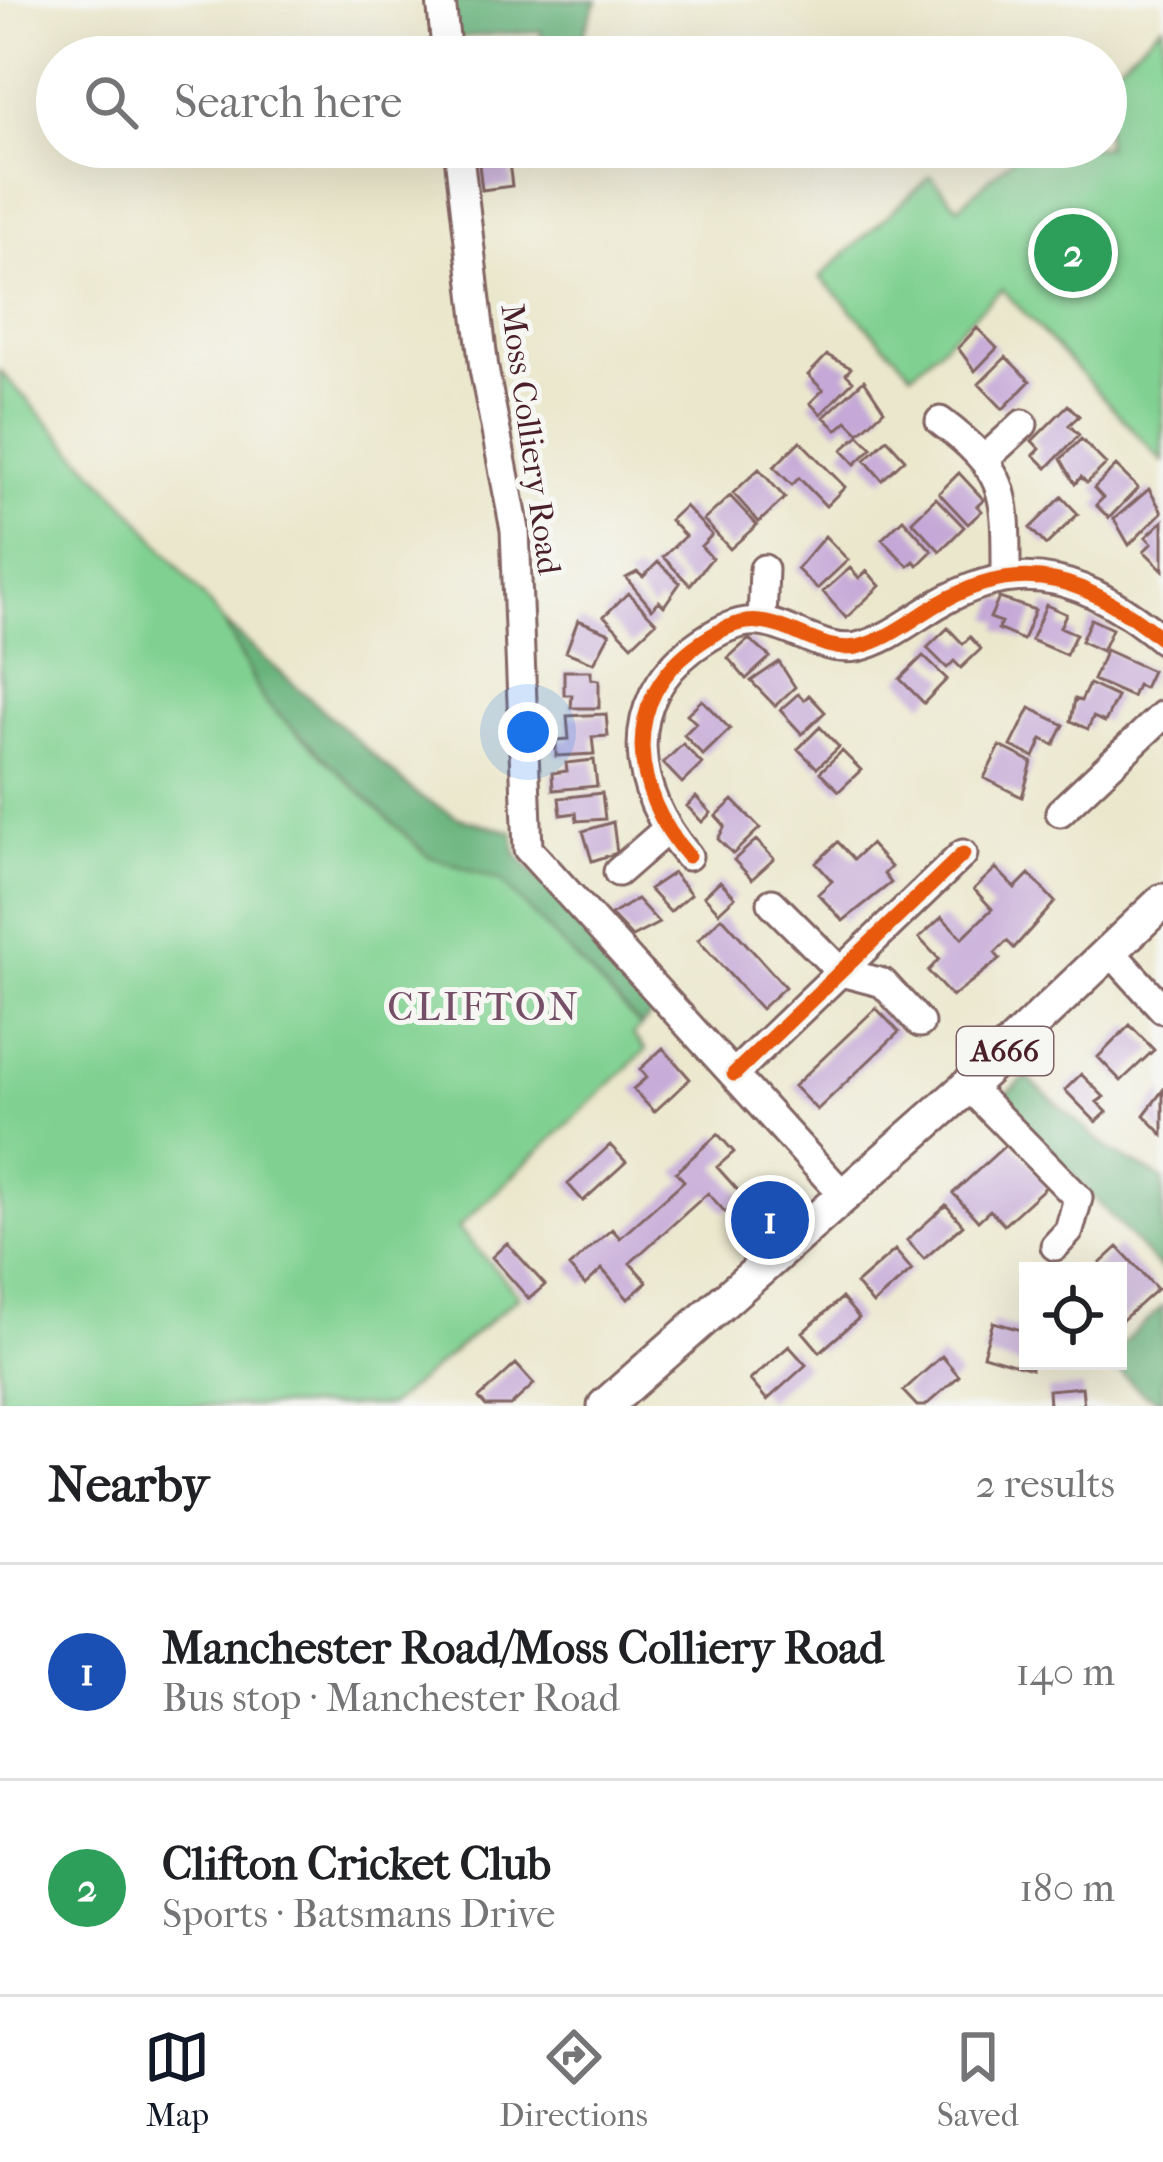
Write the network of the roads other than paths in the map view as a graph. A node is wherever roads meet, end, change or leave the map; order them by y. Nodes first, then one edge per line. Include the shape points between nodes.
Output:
1 (440, 0) edge
2 (444, 36) edge
3 (460, 168) edge
4 (940, 421) dead end
5 (1023, 424) dead end
6 (986, 458) junction
7 (764, 568) dead end
8 (1006, 574) junction
9 (762, 621) junction
10 (1163, 640) edge
11 (1163, 715) edge
12 (1060, 812) dead end
13 (666, 830) junction
14 (963, 854) dead end
15 (688, 856) dead end
16 (618, 872) dead end
17 (1163, 901) edge
18 (772, 903) dead end
19 (1111, 951) junction
20 (841, 972) junction
21 (1163, 1009) edge
22 (920, 1023) dead end
23 (734, 1074) junction
24 (968, 1086) junction
25 (844, 1196) junction
26 (1055, 1246) dead end
27 (605, 1406) edge

1 - 2 street
3 - 23 street, Moss Colliery Road via 484,369 514,530 528,849
4 - 6 street
5 - 6 street
6 - 8 street via 1006,512
7 - 9 street
8 - 9 street via 856,647
8 - 10 street via 1100,598
9 - 13 street via 707,638 668,667 647,700 645,772
11 - 12 street via 1083,773
13 - 15 street
13 - 16 street
14 - 20 street
17 - 19 main road, A666
18 - 20 street
19 - 21 street
19 - 24 main road, A666
20 - 22 street via 883,983
20 - 23 street
23 - 25 street, Moss Colliery Road
24 - 25 main road, A666
24 - 26 street via 1078,1198 1069,1231
25 - 27 main road, A666

